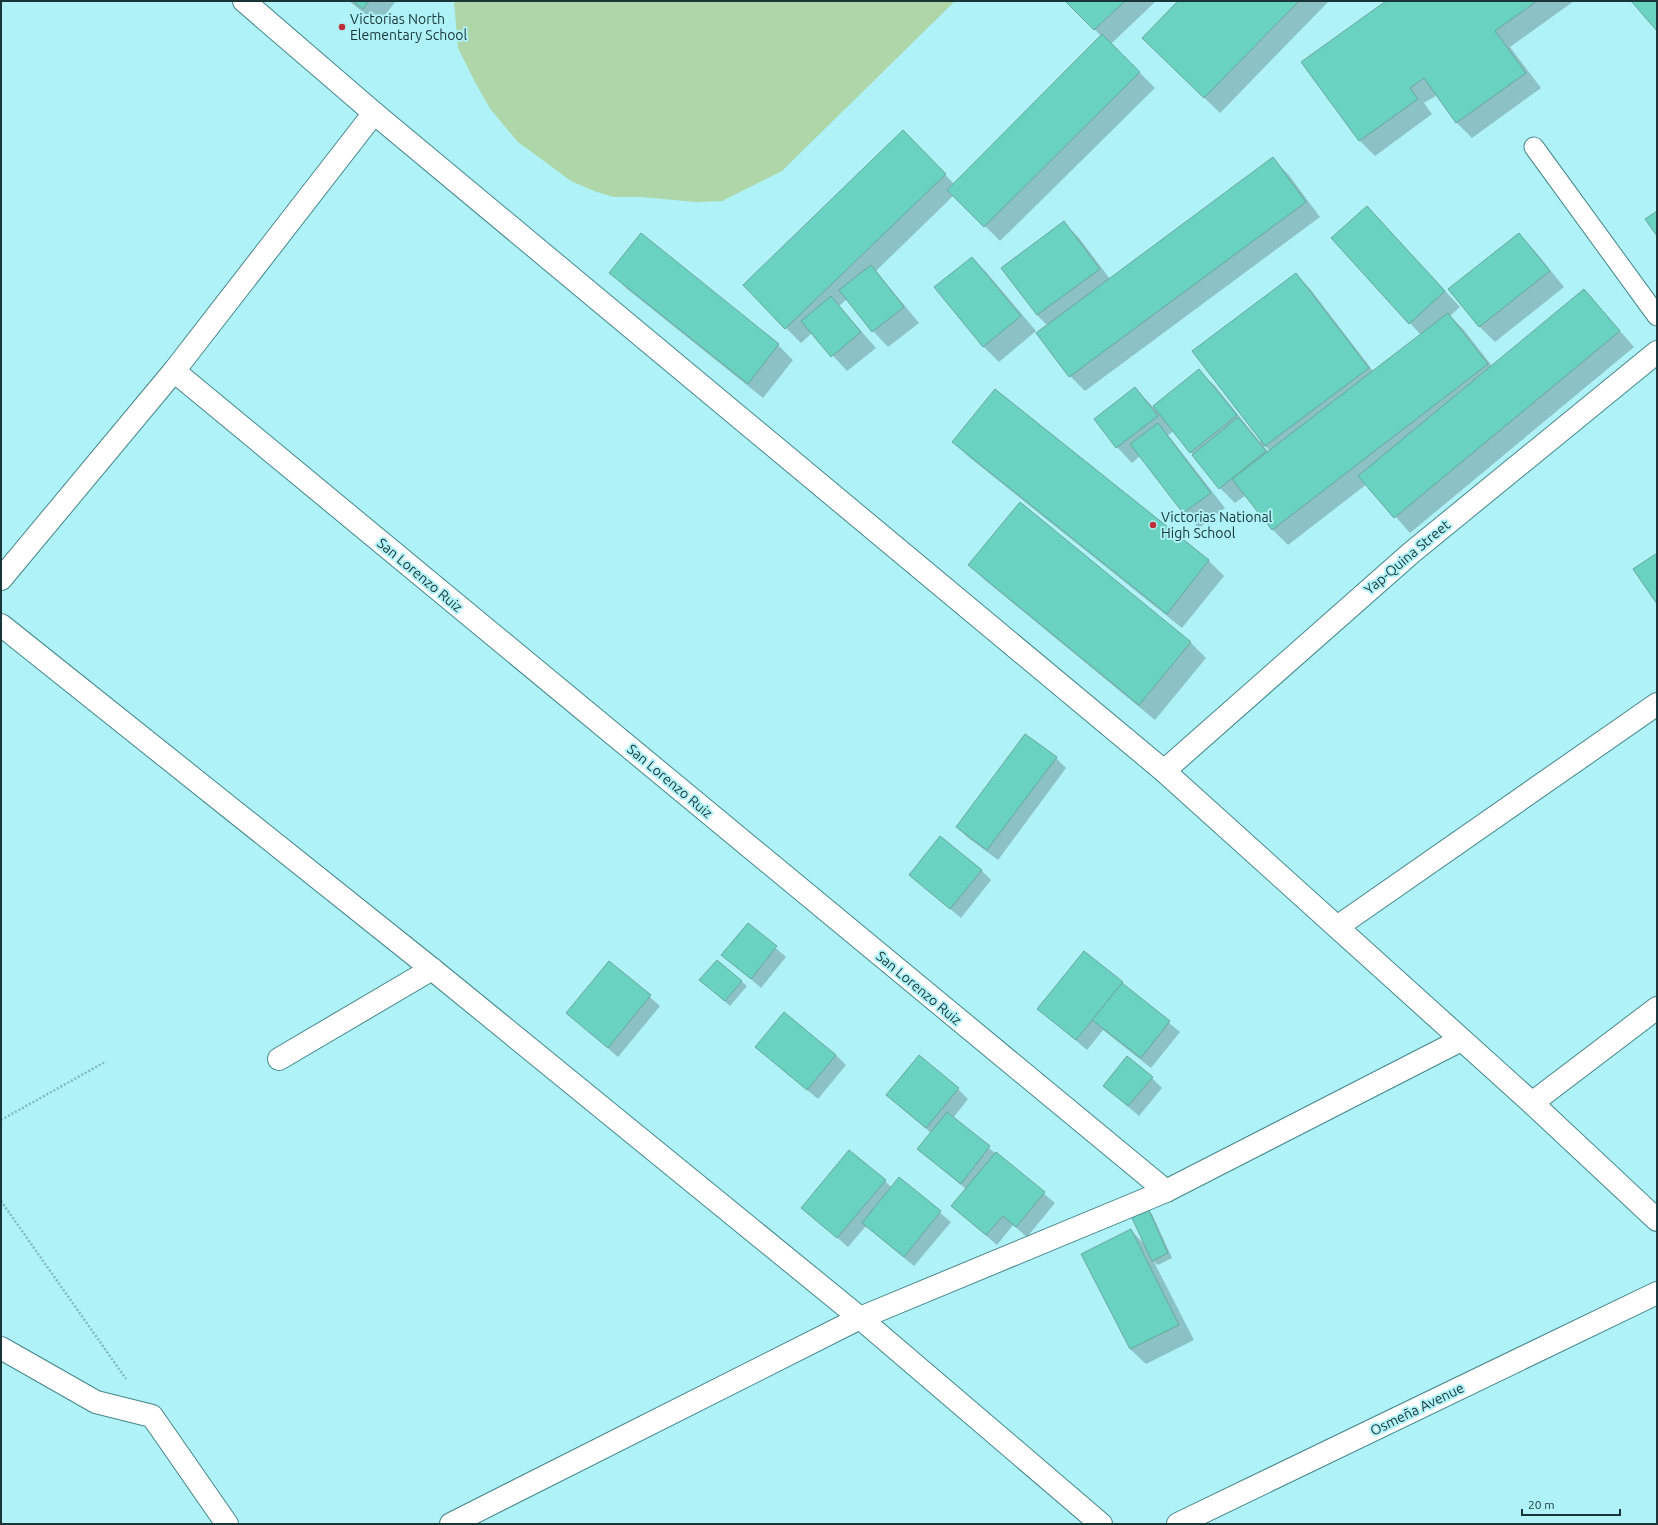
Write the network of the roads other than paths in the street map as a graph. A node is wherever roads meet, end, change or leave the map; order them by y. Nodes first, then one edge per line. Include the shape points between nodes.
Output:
1 (244, 1) edge
2 (374, 113) junction
3 (1534, 147) dead end
4 (1657, 316) edge
5 (1657, 352) edge
6 (174, 371) junction
7 (1, 578) edge
8 (1, 625) edge
9 (1657, 704) edge
10 (1164, 771) junction
11 (1337, 927) junction
12 (432, 969) junction
13 (1657, 1008) edge
14 (1461, 1040) junction
15 (279, 1059) dead end
16 (1532, 1103) junction
17 (1166, 1191) junction
18 (1657, 1220) edge
19 (1657, 1293) edge
20 (860, 1318) junction
21 (1, 1348) edge
22 (227, 1524) edge
23 (451, 1524) edge
24 (1101, 1524) edge
25 (1178, 1524) edge

1 - 2 street
2 - 6 street
2 - 10 street
3 - 4 lane
5 - 10 street, Yap-Quina Street via 1411,553
6 - 7 street
6 - 17 street, San Lorenzo Ruiz
8 - 12 street
9 - 11 street
10 - 11 street
11 - 14 street
12 - 15 street
12 - 20 street
13 - 16 street
14 - 16 street
14 - 17 street
16 - 18 street
17 - 20 street
19 - 25 street, Osmeña Avenue
20 - 23 street
20 - 24 street
21 - 22 street via 96,1402 152,1416

